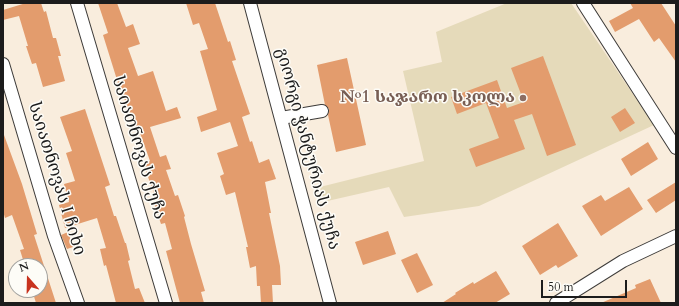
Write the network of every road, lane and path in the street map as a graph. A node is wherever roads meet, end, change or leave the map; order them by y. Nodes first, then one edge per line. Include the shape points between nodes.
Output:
1 (77, 3) edge
2 (250, 3) edge
3 (583, 3) edge
4 (3, 64) edge
5 (322, 111) dead end
6 (281, 118) junction
7 (676, 148) edge
8 (676, 236) edge
9 (78, 303) edge
10 (166, 303) edge
11 (330, 303) edge
12 (556, 303) edge

1 - 10 street, საიათნოვას ქუჩა
2 - 6 street, გიორგი ჭანტურიას ქუჩა
3 - 7 street
4 - 9 street, საიათნოვას I ჩიხი via 54,236
5 - 6 street
6 - 11 street, გიორგი ჭანტურიას ქუჩა
8 - 12 street via 623,261

